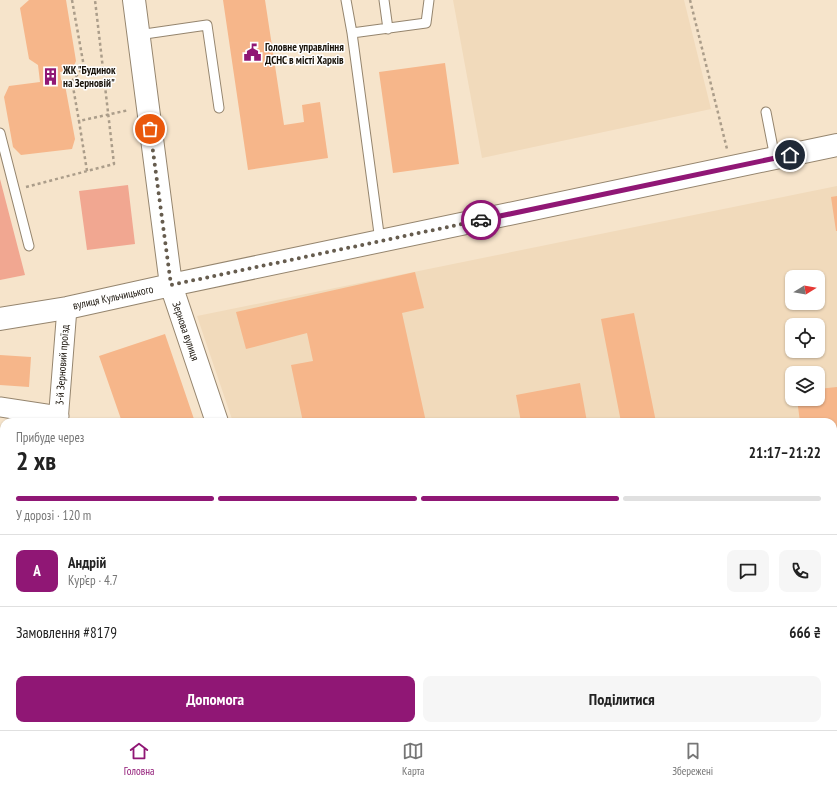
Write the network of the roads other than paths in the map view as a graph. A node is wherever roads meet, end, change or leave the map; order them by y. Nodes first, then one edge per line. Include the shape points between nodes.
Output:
1 (134, 0) edge
2 (346, 0) edge
3 (384, 0) edge
4 (429, 0) edge
5 (388, 28) junction
6 (352, 33) junction
7 (138, 35) junction
8 (219, 108) dead end
9 (766, 112) dead end
10 (0, 133) edge
11 (837, 145) edge
12 (775, 158) junction
13 (380, 241) junction
14 (29, 246) dead end
15 (171, 285) junction
16 (66, 308) junction
17 (0, 319) edge
18 (0, 408) edge
19 (53, 418) edge
20 (58, 418) edge
21 (216, 418) edge

1 - 7 street, Зернова вулиця
2 - 6 lane
3 - 5 lane
4 - 5 lane via 426,23
5 - 6 lane
6 - 13 lane
7 - 8 lane via 207,25
7 - 15 street, Зернова вулиця
9 - 12 lane
10 - 14 lane
11 - 12 street, вулиця Кульчицького
12 - 13 street, вулиця Кульчицького
13 - 15 street, вулиця Кульчицького
15 - 16 street, вулиця Кульчицького
15 - 21 street, Зернова вулиця
16 - 17 street, вулиця Кульчицького
16 - 20 street, 3-й Зерновий проїзд
18 - 19 street

